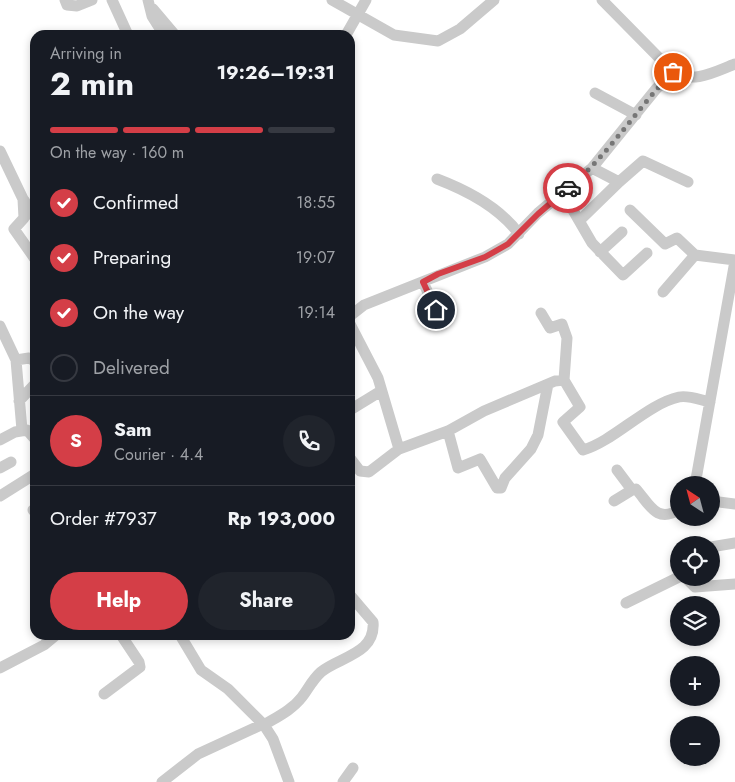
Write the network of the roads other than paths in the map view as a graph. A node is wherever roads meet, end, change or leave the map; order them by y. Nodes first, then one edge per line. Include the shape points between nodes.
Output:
1 (65, 0) edge
2 (92, 0) edge
3 (112, 0) edge
4 (332, 0) edge
5 (366, 0) edge
6 (494, 0) edge
7 (611, 2) edge
8 (149, 3) edge
9 (358, 15) junction
10 (126, 30) edge
11 (161, 30) edge
12 (171, 30) edge
13 (349, 30) edge
14 (735, 64) edge
15 (673, 72) junction
16 (595, 92) dead end
17 (636, 115) junction
18 (0, 151) edge
19 (592, 168) junction
20 (437, 178) dead end
21 (619, 182) junction
22 (688, 182) dead end
23 (563, 193) junction
24 (23, 199) junction
25 (30, 210) edge
26 (630, 210) dead end
27 (580, 220) junction
28 (622, 232) dead end
29 (519, 234) junction
30 (30, 252) edge
31 (600, 252) junction
32 (647, 253) dead end
33 (695, 255) junction
34 (735, 261) edge
35 (423, 282) junction
36 (662, 292) dead end
37 (436, 310) dead end
38 (355, 312) edge
39 (541, 312) dead end
40 (0, 326) edge
41 (355, 334) edge
42 (30, 358) edge
43 (16, 360) junction
44 (564, 380) junction
45 (548, 384) junction
46 (30, 389) edge
47 (381, 391) junction
48 (19, 401) junction
49 (710, 402) junction
50 (355, 407) edge
51 (22, 430) junction
52 (448, 431) junction
53 (30, 433) edge
54 (0, 440) edge
55 (400, 449) junction
56 (11, 462) dead end
57 (355, 464) edge
58 (0, 468) edge
59 (617, 470) dead end
60 (697, 476) edge
61 (30, 477) edge
62 (632, 490) junction
63 (0, 496) edge
64 (614, 501) dead end
65 (720, 503) edge
66 (735, 504) edge
67 (670, 514) edge
68 (735, 543) edge
69 (720, 546) edge
70 (670, 581) edge
71 (735, 584) edge
72 (720, 585) edge
73 (694, 586) edge
74 (708, 586) edge
75 (355, 602) edge
76 (626, 603) dead end
77 (50, 640) edge
78 (124, 640) edge
79 (183, 640) edge
80 (0, 668) edge
81 (104, 694) dead end
82 (264, 725) junction
83 (353, 768) dead end
84 (175, 779) edge
85 (162, 782) edge
86 (289, 782) edge
87 (343, 782) edge

1 - 2 street via 71,6
3 - 10 street
4 - 9 street
5 - 9 street
6 - 9 street via 460,29 438,41 394,34
7 - 15 street
8 - 11 street
8 - 12 street
9 - 13 street
14 - 15 street via 693,78
15 - 17 street
16 - 17 street
17 - 19 street
18 - 24 street
19 - 21 street
19 - 23 street
20 - 29 street via 466,191 502,216
21 - 22 street via 643,161
21 - 27 street
23 - 27 street
23 - 29 street
24 - 25 street
24 - 30 street via 24,218 13,228
26 - 33 street via 660,242 665,244 677,238
27 - 31 street
28 - 31 street
29 - 35 street via 485,257
31 - 32 street via 623,274
33 - 34 street
33 - 36 street
34 - 49 street
35 - 37 street
35 - 38 street via 364,305
39 - 44 street via 550,328 563,325 567,338
40 - 43 street
41 - 47 street via 378,378
42 - 43 street
43 - 48 street
44 - 45 street
44 - 49 street via 580,407 563,422 583,450 677,398
45 - 52 street via 484,411
45 - 52 street via 538,435 501,488 497,488 480,458 458,468
46 - 48 street
47 - 50 street
47 - 55 street
48 - 51 street
49 - 60 street
51 - 53 street
51 - 54 street
52 - 55 street
55 - 57 street via 365,473
56 - 58 street
59 - 62 street
61 - 63 street
62 - 64 street
62 - 67 street via 636,489 659,515
65 - 66 street
68 - 69 street
70 - 76 street
71 - 72 street
73 - 74 street
75 - 82 street via 373,622 367,643 348,659 319,674 301,699
77 - 80 street
78 - 81 street via 140,667
79 - 82 street via 201,670 228,689
82 - 84 street via 198,754 182,765
82 - 86 street via 273,739
83 - 87 street
84 - 85 street

